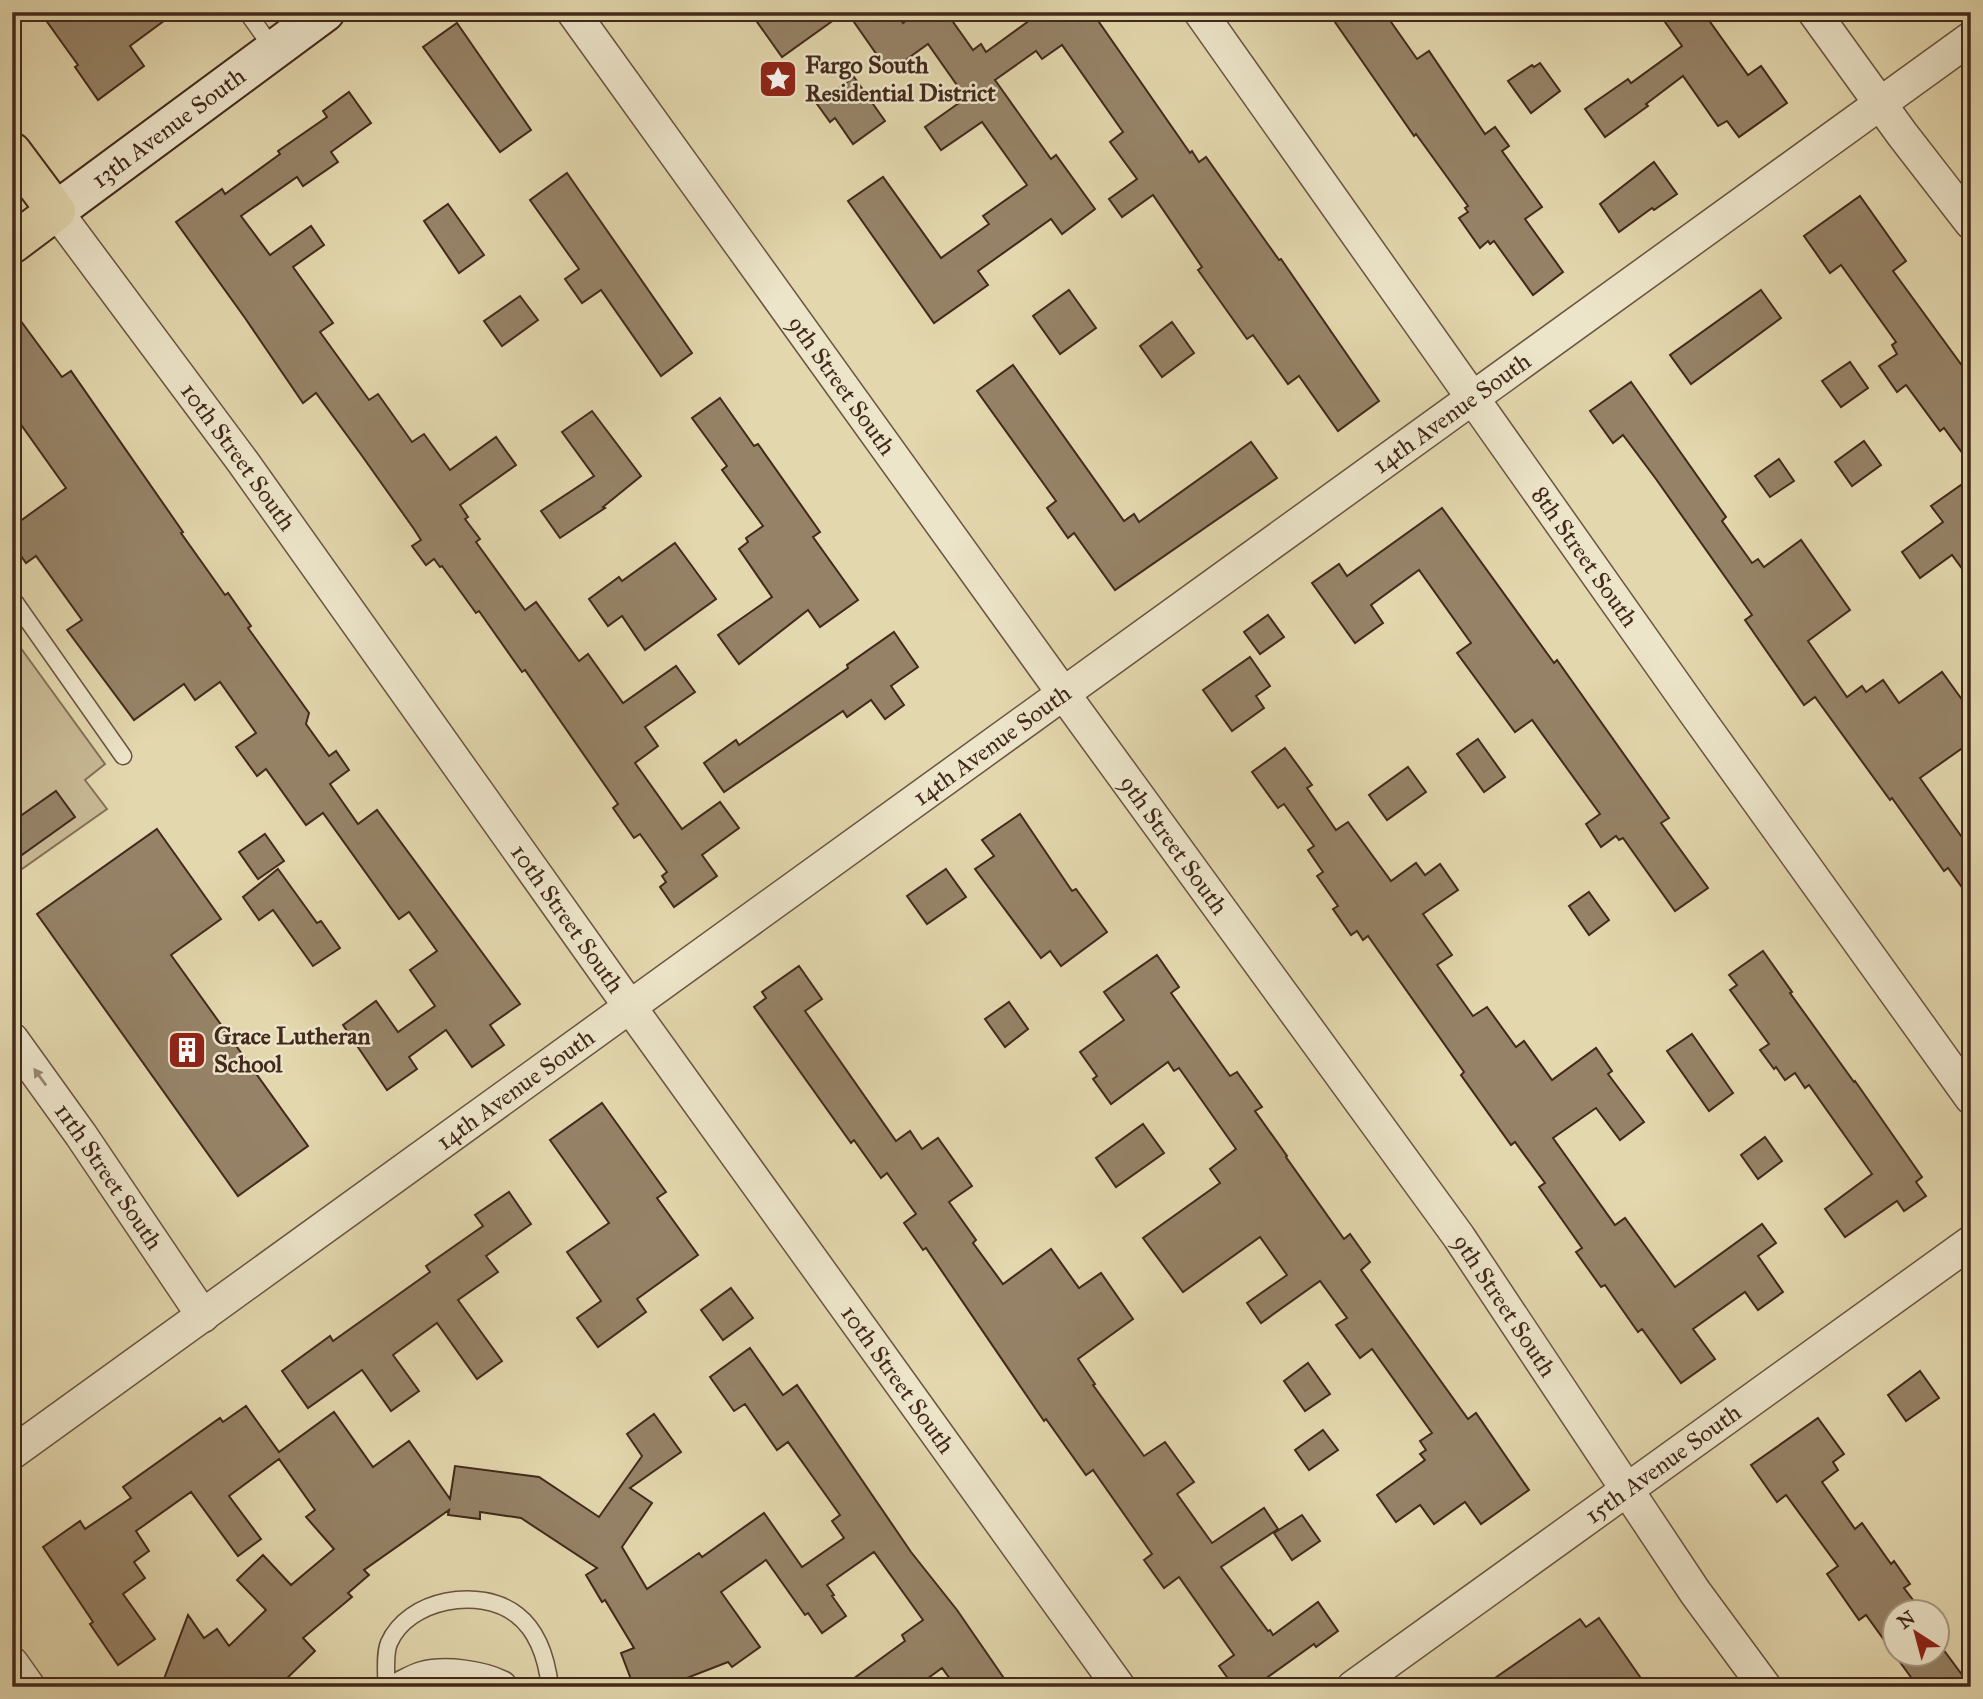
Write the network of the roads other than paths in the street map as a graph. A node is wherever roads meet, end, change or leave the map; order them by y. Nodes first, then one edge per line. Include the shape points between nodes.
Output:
1 (247, 12) edge
2 (325, 12) edge
3 (573, 12) edge
4 (1200, 12) edge
5 (1814, 12) edge
6 (1971, 38) edge
7 (274, 50) junction
8 (1879, 103) junction
9 (12, 152) edge
10 (56, 211) junction
11 (1971, 223) edge
12 (12, 244) edge
13 (1471, 397) junction
14 (12, 598) edge
15 (1063, 693) junction
16 (123, 756) dead end
17 (630, 1007) junction
18 (12, 1039) edge
19 (1971, 1098) edge
20 (1971, 1242) edge
21 (203, 1316) junction
22 (12, 1453) edge
23 (1627, 1489) junction
24 (12, 1663) edge
25 (29, 1687) edge
26 (386, 1687) edge
27 (403, 1687) edge
28 (501, 1687) edge
29 (550, 1687) edge
30 (1119, 1687) edge
31 (1353, 1687) edge
32 (1765, 1687) edge

1 - 7 lane
2 - 7 street, 13th Avenue South
3 - 15 street, 9th Street South
4 - 13 street, 8th Street South
5 - 8 street
6 - 8 street, 14th Avenue South
7 - 10 street, 13th Avenue South
8 - 11 street
8 - 13 street, 14th Avenue South
9 - 10 main road, 10th Street South
10 - 12 main road, 13th Avenue South
10 - 17 street, 10th Street South via 243,462
13 - 15 street, 14th Avenue South
13 - 19 street, 8th Street South
14 - 16 lane
15 - 17 street, 14th Avenue South
15 - 23 street, 9th Street South via 1459,1237
17 - 21 street, 14th Avenue South
17 - 30 street, 10th Street South
21 -> 18 street, 11th Street South
20 - 23 street, 15th Avenue South
21 - 22 street, 14th Avenue South
23 - 31 street, 15th Avenue South
23 - 32 street, 9th Street South
24 - 25 street
26 - 29 lane via 388,1645 402,1625 416,1611 471,1600 499,1604 518,1615 547,1662
27 - 28 street via 425,1677 449,1676

